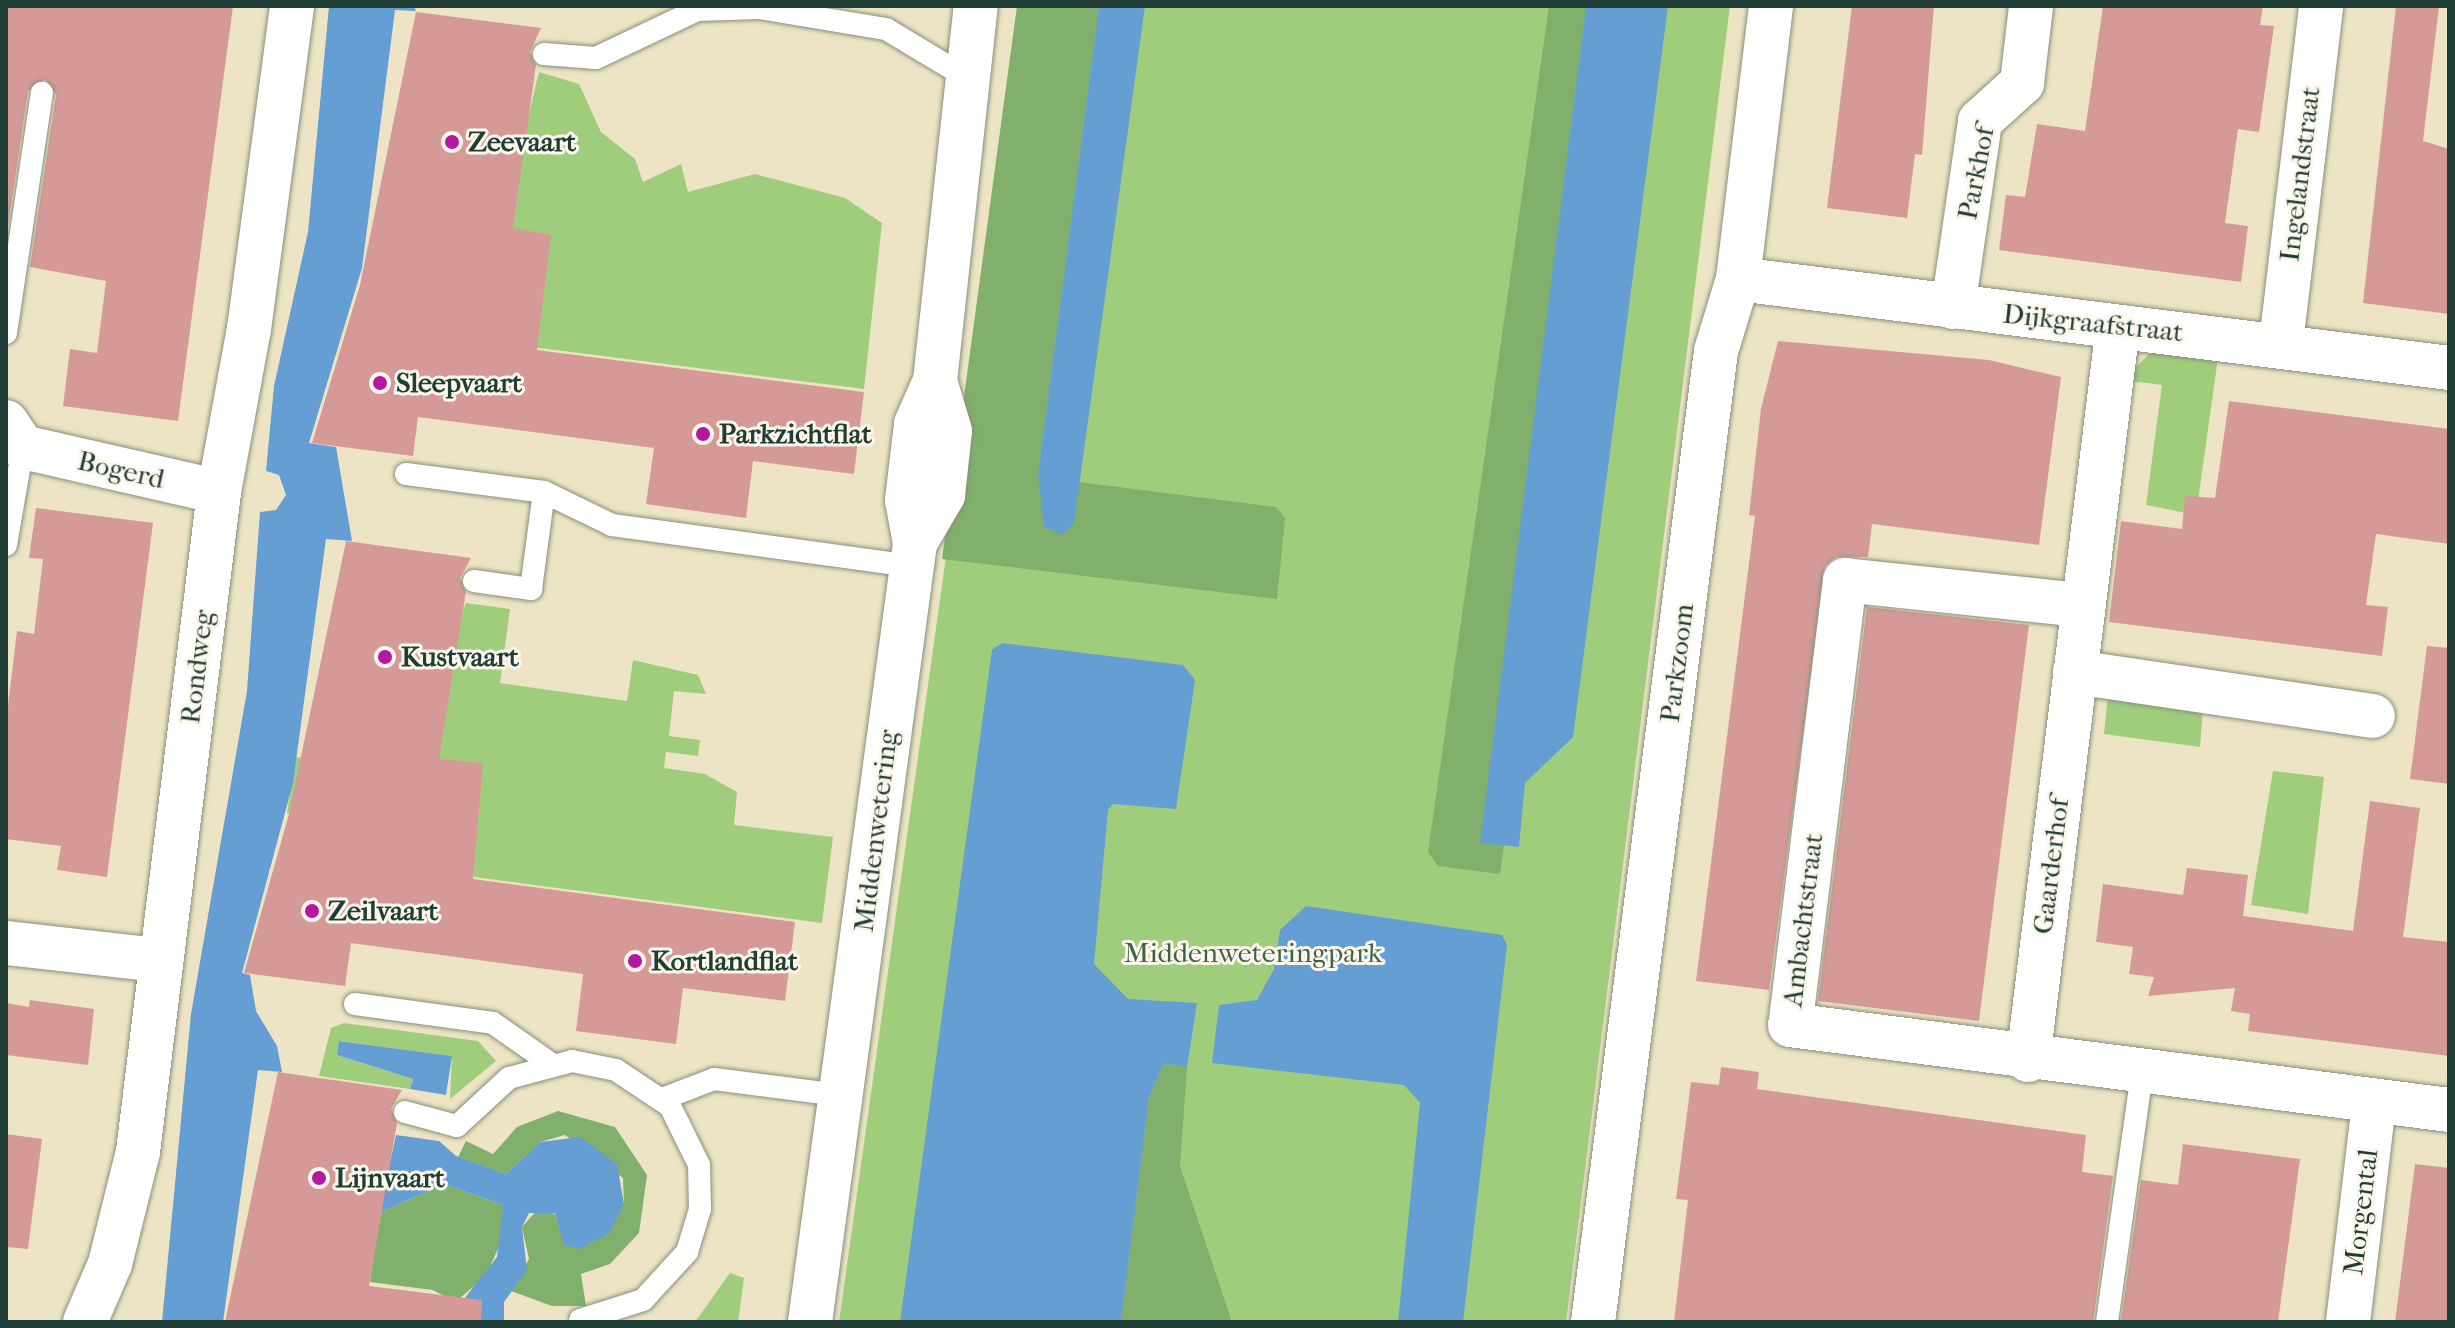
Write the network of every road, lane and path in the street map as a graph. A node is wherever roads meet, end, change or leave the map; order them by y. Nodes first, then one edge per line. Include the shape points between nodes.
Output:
1 (292, 6) edge
2 (976, 6) edge
3 (1771, 6) edge
4 (2031, 6) edge
5 (2321, 6) edge
6 (696, 8) edge
7 (544, 54) dead end
8 (966, 77) junction
9 (42, 93) dead end
10 (1738, 279) junction
11 (1953, 307) junction
12 (2118, 326) junction
13 (6, 333) edge
14 (2281, 343) junction
15 (2449, 368) edge
16 (14, 435) edge
17 (406, 474) dead end
18 (219, 492) junction
19 (544, 492) junction
20 (6, 545) edge
21 (913, 554) junction
22 (474, 581) dead end
23 (2081, 605) junction
24 (2075, 672) junction
25 (2373, 716) dead end
26 (6, 943) edge
27 (158, 960) junction
28 (355, 1004) dead end
29 (2028, 1060) junction
30 (550, 1063) junction
31 (2142, 1074) junction
32 (839, 1095) junction
33 (662, 1099) junction
34 (2374, 1103) junction
35 (2449, 1110) edge
36 (405, 1112) dead end
37 (580, 1320) edge
38 (85, 1322) edge
39 (810, 1322) edge
40 (1593, 1322) edge
41 (2107, 1322) edge
42 (2348, 1322) edge

1 - 18 street, Rondweg via 249,329
2 - 8 street, Middenwetering
3 - 10 street, Parkzoom
4 - 11 street, Parkhof via 2022,83 1980,121
5 - 14 street, Ingelandstraat
6 - 7 lane via 596,58
6 - 8 lane via 759,8 872,26
8 - 21 street, Middenwetering via 935,381 950,431 943,495
9 - 13 lane
10 - 11 street, Dijkgraafstraat
10 - 40 street, Parkzoom via 1716,351
11 - 12 street, Dijkgraafstraat
12 - 14 street, Dijkgraafstraat
12 - 23 street, Gaarderhof
14 - 15 street, Dijkgraafstraat
16 - 18 street, Bogerd
16 - 20 lane, Bogerd
17 - 19 lane
18 - 27 street, Rondweg
19 - 21 lane via 612,525
19 - 22 lane via 531,589
21 - 32 street, Middenwetering
23 - 24 street, Gaarderhof
23 - 29 street, Ambachtstraat via 1845,580 1791,1010 1790,1025
24 - 25 street
24 - 29 street, Gaarderhof
26 - 27 street
27 - 38 street, Rondweg via 138,1152 110,1264
28 - 30 lane via 493,1023
29 - 31 street, Ambachtstraat
30 - 33 lane via 616,1070
30 - 36 lane via 490,1090 457,1126
31 - 34 street, Ambachtstraat
31 - 41 lane
32 - 33 lane via 714,1079
32 - 39 street, Middenwetering
33 - 37 lane via 683,1124 699,1165 695,1231 660,1287 623,1311
34 - 35 street, Ambachtstraat
34 - 42 street, Morgental

